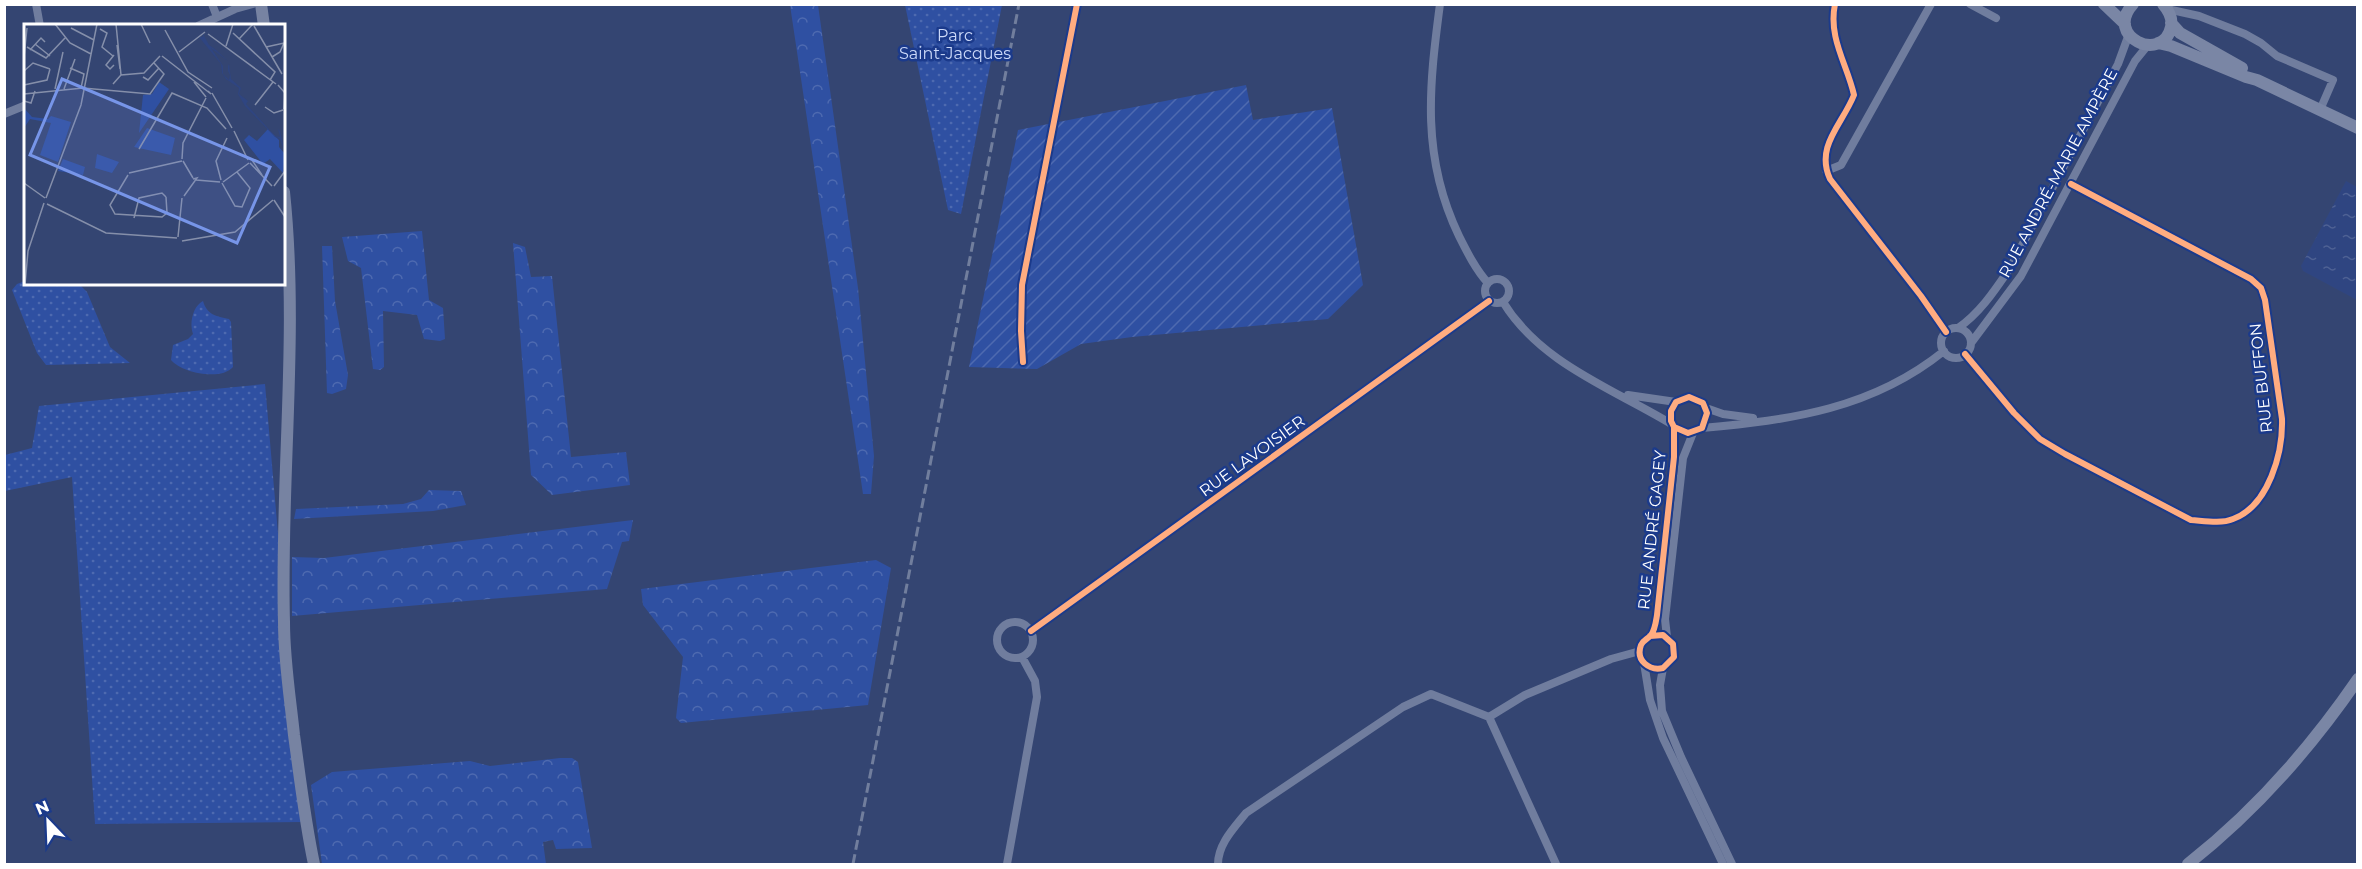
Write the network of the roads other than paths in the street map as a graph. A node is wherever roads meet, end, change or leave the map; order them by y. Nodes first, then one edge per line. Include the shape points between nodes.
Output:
1 (36, 4) edge
2 (212, 4) edge
3 (253, 4) edge
4 (261, 4) edge
5 (1077, 4) edge
6 (1440, 4) edge
7 (1835, 4) edge
8 (1931, 4) edge
9 (1970, 4) edge
10 (2104, 4) edge
11 (2133, 4) edge
12 (2165, 7) edge
13 (217, 17) junction
14 (1996, 18) dead end
15 (2172, 23) junction
16 (40, 24) edge
17 (202, 24) edge
18 (264, 24) edge
19 (2127, 29) junction
20 (2153, 44) junction
21 (2257, 80) junction
22 (24, 106) edge
23 (2320, 110) junction
24 (4, 114) edge
25 (2358, 128) edge
26 (1826, 171) junction
27 (2071, 184) junction
28 (285, 206) edge
29 (1488, 283) junction
30 (1489, 301) junction
31 (1503, 302) junction
32 (1958, 328) junction
33 (1946, 332) junction
34 (1971, 343) junction
35 (1944, 351) junction
36 (1965, 354) junction
37 (1023, 362) dead end
38 (1619, 393) junction
39 (1676, 402) junction
40 (1706, 408) junction
41 (1766, 420) junction
42 (1674, 426) junction
43 (1702, 428) junction
44 (1693, 433) junction
45 (1031, 631) junction
46 (1650, 636) junction
47 (1667, 637) junction
48 (1640, 651) junction
49 (1022, 657) junction
50 (1644, 663) junction
51 (1664, 668) junction
52 (2358, 680) edge
53 (2358, 690) edge
54 (1489, 717) junction
55 (314, 864) edge
56 (1006, 864) edge
57 (1218, 864) edge
58 (1556, 864) edge
59 (1723, 864) edge
60 (1732, 864) edge
61 (2188, 864) edge
62 (2199, 864) edge

1 - 16 street
2 - 13 street
3 - 13 street
4 - 18 main road
5 - 37 street via 1023,285
6 - 29 street via 1430,86 1433,149 1456,230
7 - 26 street via 1834,40 1854,95 1827,145
8 - 26 street via 1840,165
9 - 14 street
10 - 19 main road
11 - 19 main road via 2127,12
12 - 15 main road
12 - 23 street via 2244,34 2277,56 2333,80
13 - 17 street
15 - 20 main road via 2166,36
15 - 21 main road via 2180,33
19 - 20 main road via 2134,41
19 - 32 street, RUE ANDRÉ-MARIE AMPÈRE via 2126,48 2010,268 1972,317
20 - 21 main road via 2171,46
20 - 27 street, RUE ANDRÉ-MARIE AMPÈRE via 2135,61
21 - 23 main road
22 - 24 street
23 - 25 main road
26 - 33 street
27 - 34 street, RUE ANDRÉ-MARIE AMPÈRE via 2021,276
27 - 36 street, RUE BUFFON via 2251,279 2261,288 2282,435 2259,498 2233,520 2192,520 2040,439
28 - 55 main road via 289,320 284,640
29 - 30 street via 1485,294
29 - 31 street via 1499,279 1506,284 1509,295
30 - 31 street
30 - 45 street, RUE LAVOISIER
31 - 38 street via 1524,329 1558,359
32 - 33 street, RUE ANDRÉ-MARIE AMPÈRE
32 - 34 street via 1966,332
33 - 35 street via 1942,339
34 - 36 street, RUE ANDRÉ-MARIE AMPÈRE
35 - 36 street via 1952,357
35 - 41 street via 1894,384 1857,401 1811,414
38 - 39 street
38 - 42 street
39 - 40 street via 1694,398
39 - 42 street via 1670,416
40 - 41 street
40 - 43 street via 1707,419
41 - 43 street
42 - 44 street via 1683,433
42 - 46 street, RUE ANDRÉ GAGEY via 1657,615
43 - 44 street
44 - 47 street, RUE ANDRÉ GAGEY via 1683,458 1665,619
45 - 49 street via 1032,646
45 - 49 street via 1014,622 1004,625 998,633 997,643 1002,652 1011,658
46 - 47 street
46 - 48 street
47 - 51 street via 1675,653
48 - 50 street
48 - 54 street via 1525,694
49 - 56 street via 1035,681 1037,697
50 - 51 street via 1653,669
50 - 59 street via 1650,700 1663,738
51 - 60 street via 1660,685 1662,711
52 - 61 main road via 2318,735 2269,791
53 - 62 main road via 2294,775
54 - 57 street via 1431,694 1403,707 1246,813 1228,835
54 - 58 street

